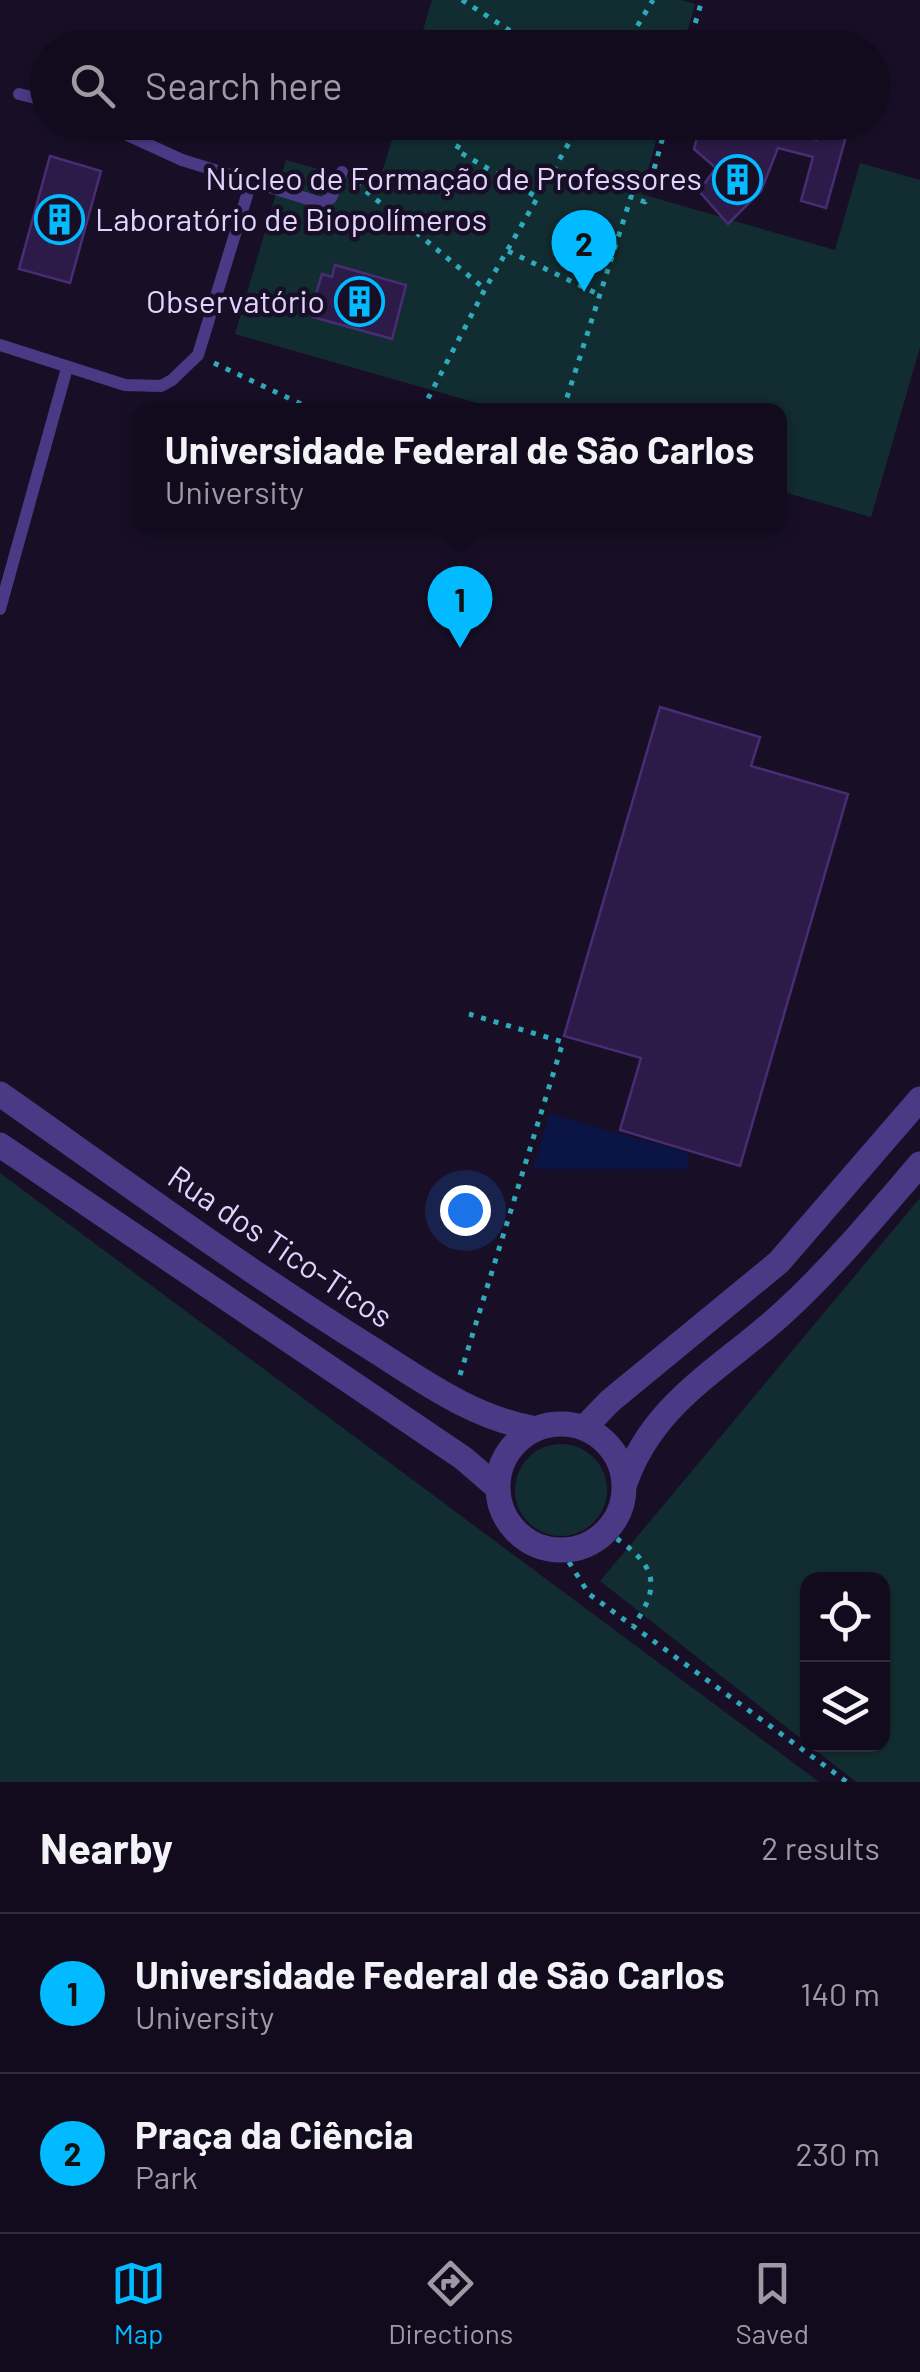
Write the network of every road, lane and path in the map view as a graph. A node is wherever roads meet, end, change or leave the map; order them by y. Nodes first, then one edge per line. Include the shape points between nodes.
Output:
1 (462, 0) edge
2 (653, 0) edge
3 (702, 0) edge
4 (507, 30) edge
5 (635, 30) edge
6 (693, 30) edge
7 (19, 94) dead end
8 (30, 96) edge
9 (139, 140) edge
10 (462, 140) edge
11 (571, 140) edge
12 (662, 140) edge
13 (342, 172) joint
14 (250, 182) junction
15 (540, 199) junction
16 (508, 251) junction
17 (484, 289) junction
18 (598, 294) junction
19 (0, 345) edge
20 (0, 353) edge
21 (18, 354) junction
22 (198, 355) junction
23 (68, 368) junction
24 (299, 403) edge
25 (426, 403) edge
26 (565, 403) edge
27 (0, 608) edge
28 (468, 1014) dead end
29 (0, 1094) edge
30 (920, 1099) edge
31 (0, 1145) edge
32 (920, 1164) edge
33 (452, 1402) junction
34 (536, 1428) junction
35 (584, 1428) junction
36 (624, 1486) junction
37 (498, 1488) junction
38 (606, 1531) junction
39 (562, 1551) junction
40 (633, 1626) junction
41 (847, 1782) edge

1 - 4 path
2 - 5 path
3 - 6 path
7 - 8 lane
9 - 14 lane
10 - 15 path via 456,150
11 - 15 path
12 - 18 path via 645,202 631,197
13 - 14 lane via 331,198 321,203
13 - 17 path
14 - 22 lane
15 - 16 path
16 - 17 path
16 - 18 path
17 - 25 path
18 - 26 path
19 - 21 lane
20 - 21 lane
21 - 23 lane
22 - 23 lane via 161,386 125,385
22 - 24 path
23 - 27 lane
28 - 33 path via 563,1042
29 - 33 street, Rua dos Tico-Ticos
30 - 35 street via 778,1262
31 - 37 street
32 - 36 street via 811,1286 656,1420
33 - 34 street, Rua dos Tico-Ticos
34 - 35 street
34 - 37 street via 502,1464
35 - 36 street via 612,1451
36 - 38 street via 620,1510
37 - 39 street via 517,1533
38 - 39 street via 586,1546
38 - 40 path via 642,1556 649,1571 650,1596
39 - 40 path via 590,1594
40 - 41 path

